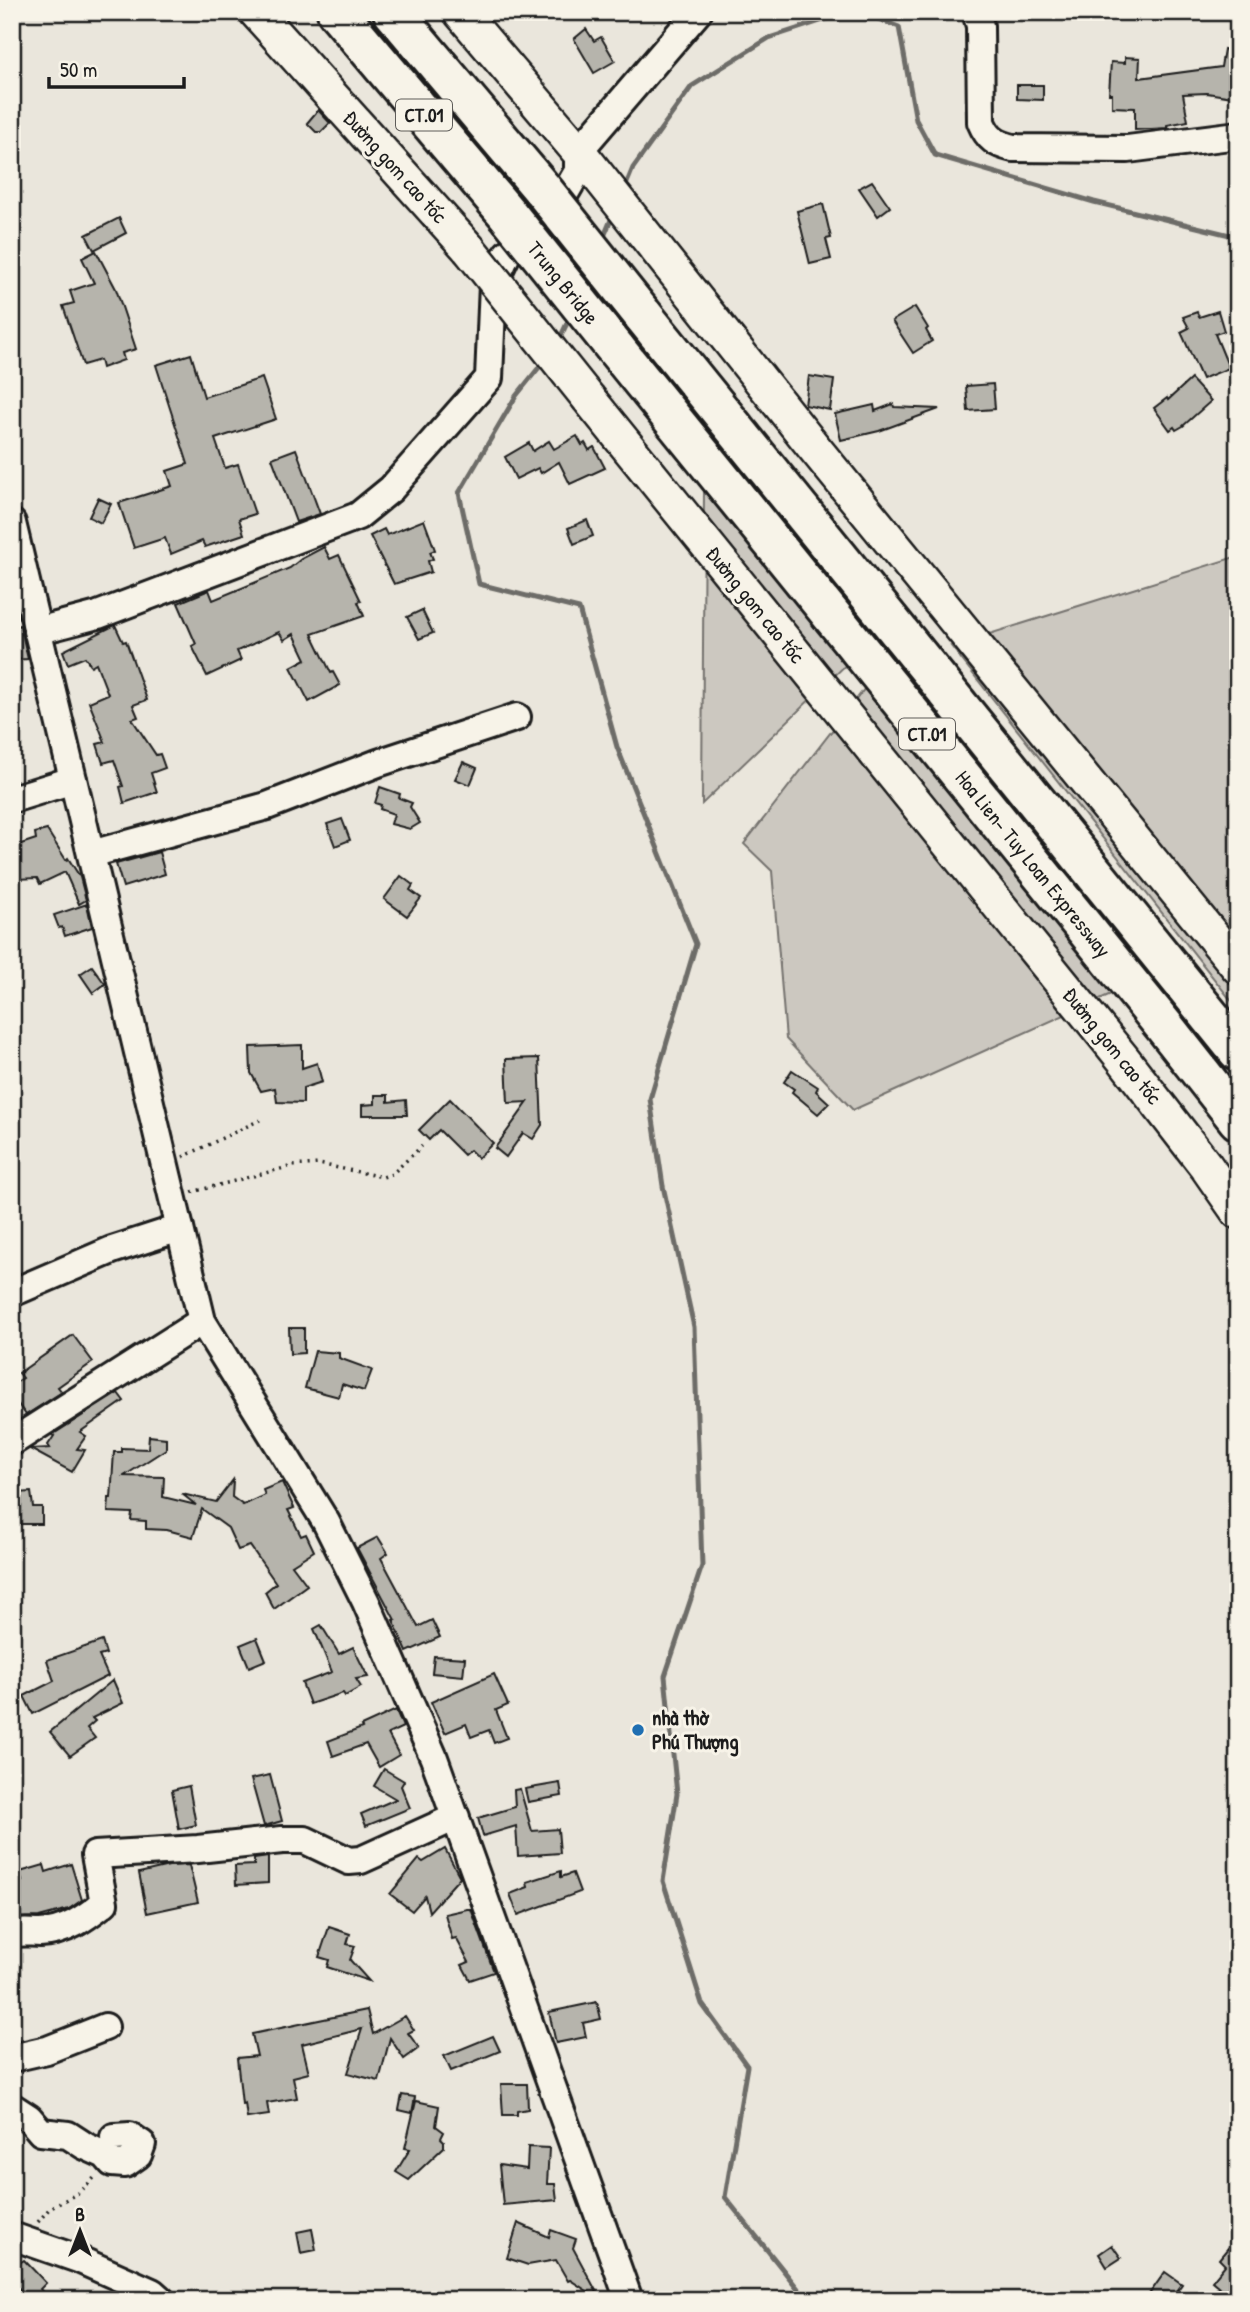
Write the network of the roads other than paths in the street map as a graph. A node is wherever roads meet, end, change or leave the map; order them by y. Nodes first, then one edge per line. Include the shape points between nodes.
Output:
1 (256, 12) edge
2 (338, 12) edge
3 (393, 12) edge
4 (460, 12) edge
5 (698, 12) edge
6 (976, 12) edge
7 (1238, 135) edge
8 (581, 155) junction
9 (642, 314) joint
10 (615, 348) joint
11 (12, 523) edge
12 (37, 631) junction
13 (517, 717) dead end
14 (73, 780) junction
15 (12, 799) edge
16 (91, 854) junction
17 (1238, 967) edge
18 (1238, 1051) edge
19 (1238, 1120) edge
20 (1238, 1212) edge
21 (180, 1228) junction
22 (12, 1293) edge
23 (202, 1321) junction
24 (12, 1442) edge
25 (456, 1817) junction
26 (12, 1934) edge
27 (105, 2027) dead end
28 (12, 2058) edge
29 (12, 2107) edge
30 (113, 2150) road end
31 (15, 2245) edge
32 (161, 2300) edge
33 (629, 2300) edge

1 - 20 main road, Đường gom cao tốc, bridge via 469,249 1124,1060
2 - 10 highway, Trung Bridge / CT.01, bridge
3 - 9 highway, Trung Bridge / CT.01, bridge
4 - 8 main road
5 - 8 street
6 - 7 street via 981,122 987,137 999,145 1128,149
8 - 12 street via 578,171 552,216 507,254 493,284 489,378 391,489 358,516 98,615
8 - 17 main road
9 - 18 highway, Hoa Lien- Tuy Loan Expressway / CT.01
10 - 19 highway, Hoa Lien- Tuy Loan Expressway / CT.01
11 - 12 street
12 - 14 street
13 - 16 street via 267,806
14 - 15 street
14 - 16 street
16 - 21 street
21 - 22 street via 91,1258
21 - 23 street
23 - 24 street
23 - 25 street via 326,1522 366,1601
25 - 26 street via 361,1860 349,1861 305,1840 95,1855 104,1903 80,1923
25 - 33 street
27 - 28 street
29 - 30 street via 41,2132 68,2134 105,2155
31 - 32 street via 78,2259

